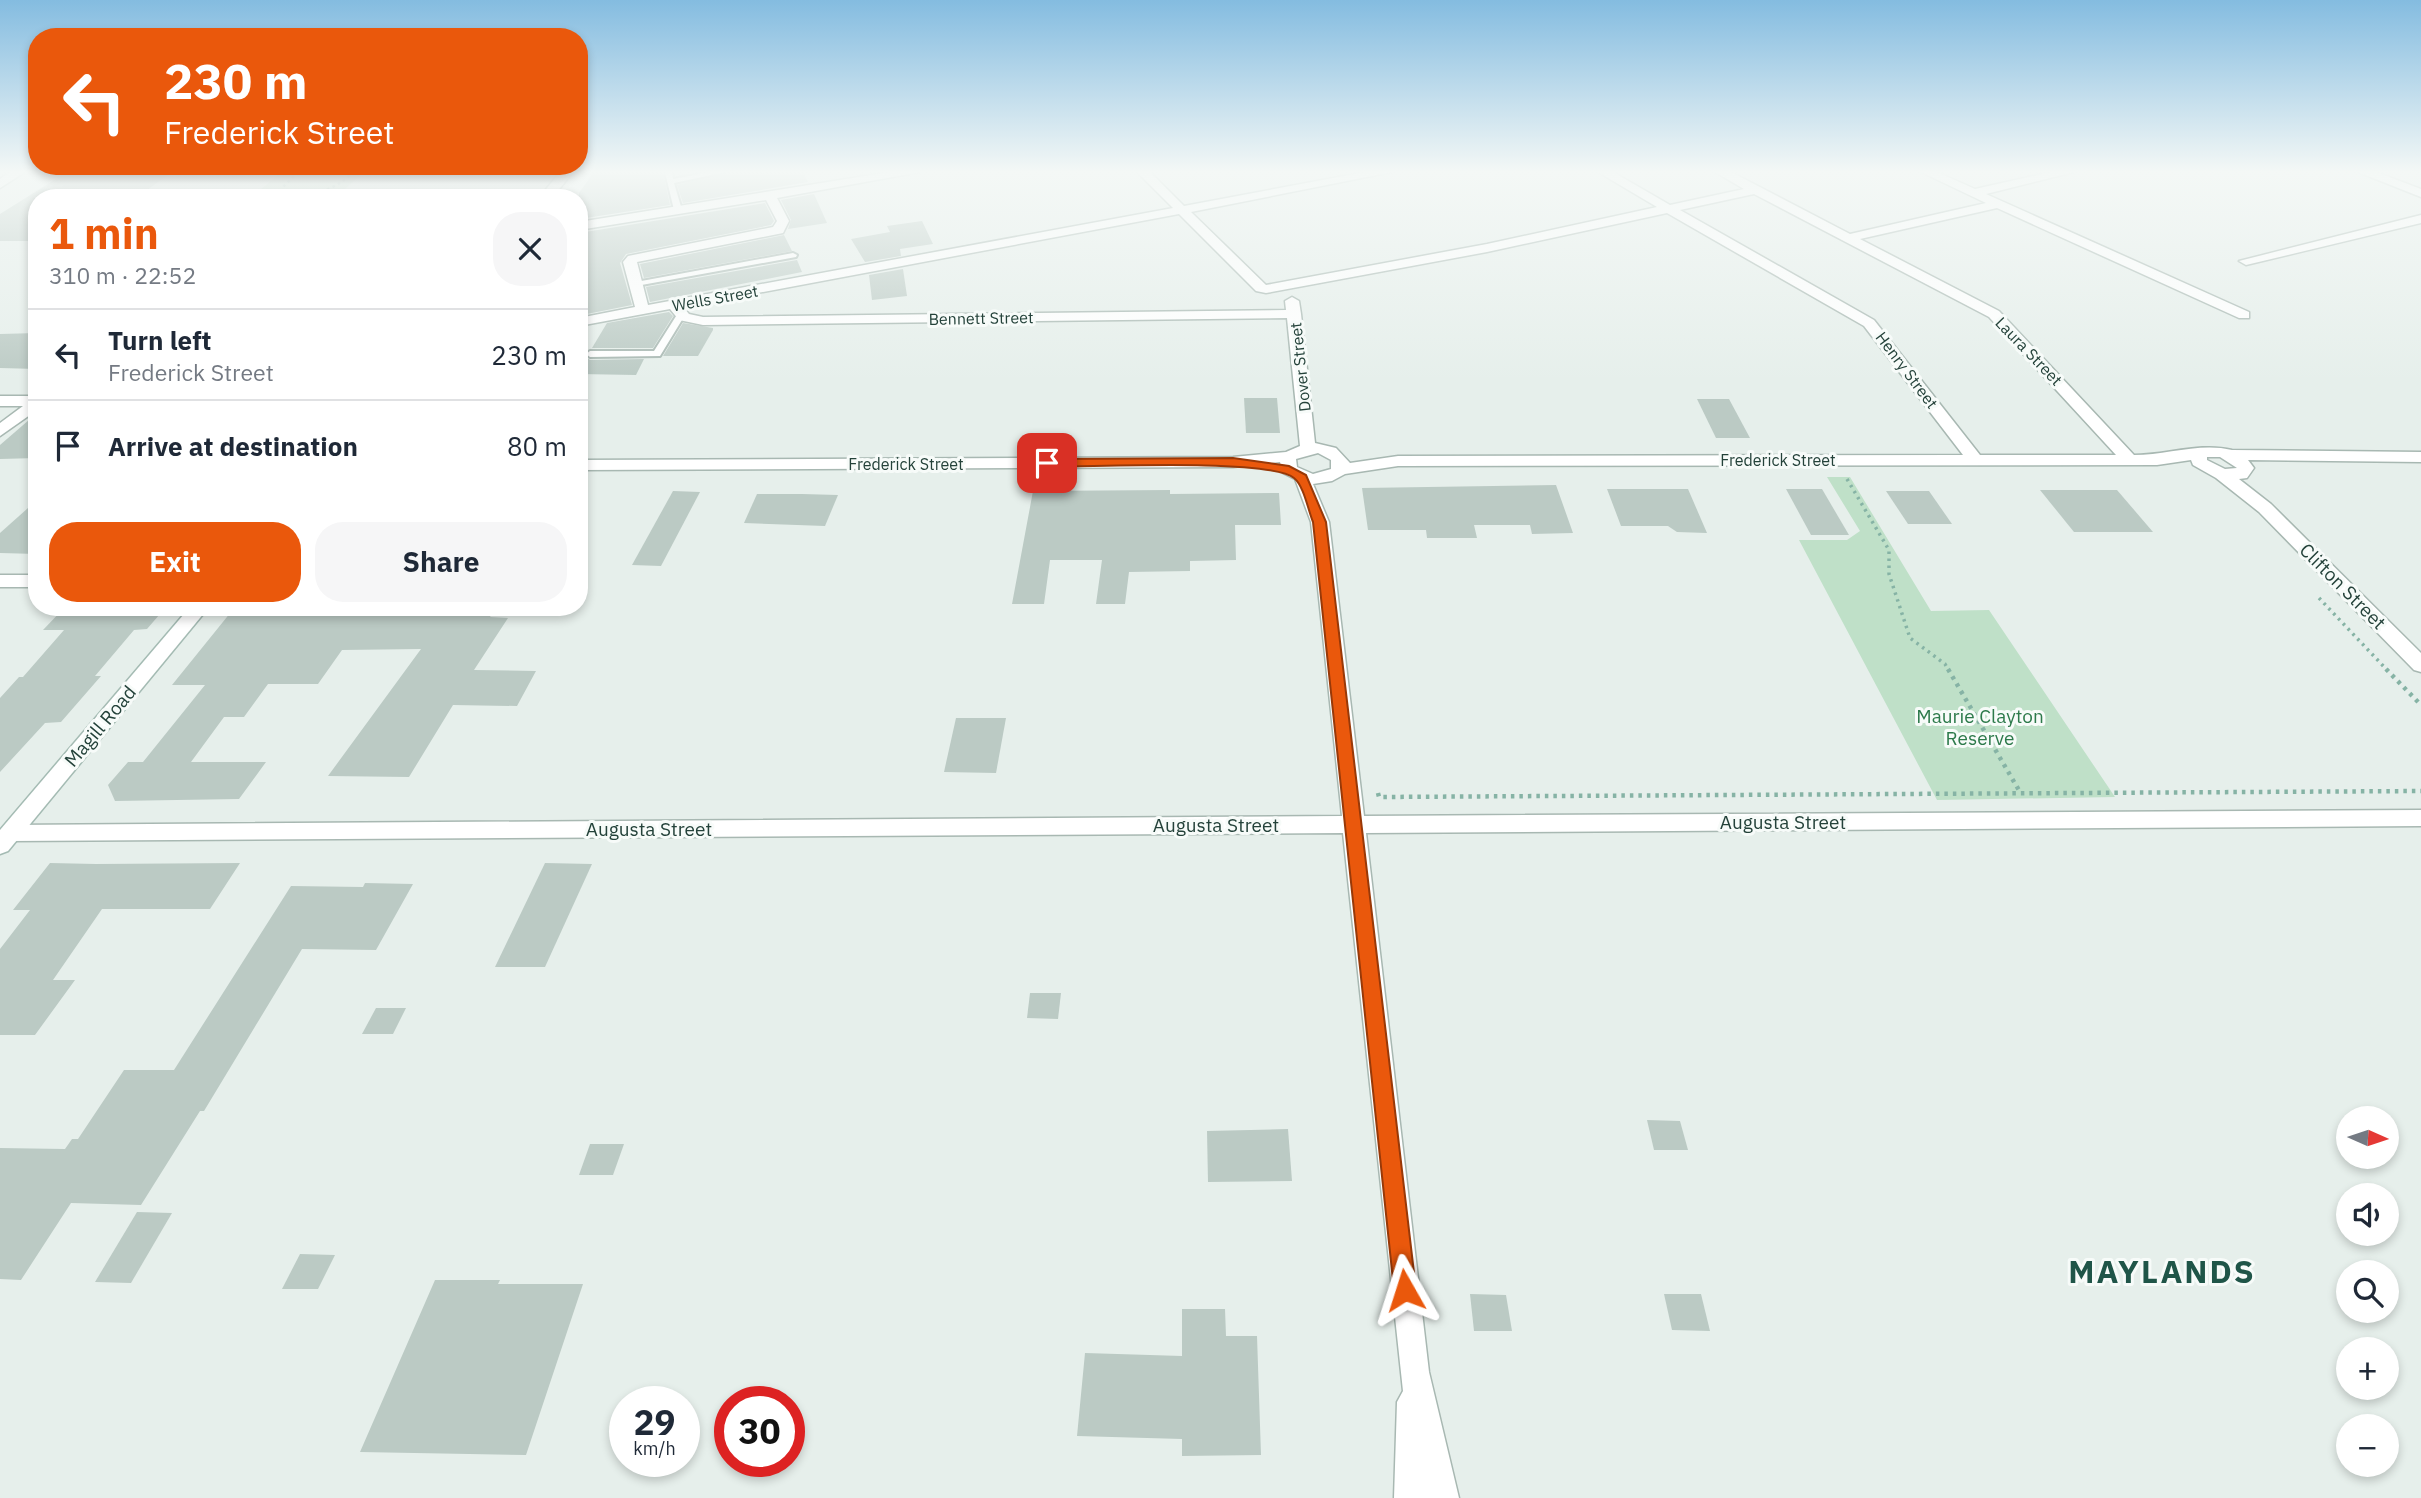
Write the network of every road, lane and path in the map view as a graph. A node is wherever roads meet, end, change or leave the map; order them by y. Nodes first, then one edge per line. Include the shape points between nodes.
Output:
1 (711, 242) edge
2 (1026, 242) edge
3 (1215, 242) edge
4 (1508, 242) edge
5 (1727, 242) edge
6 (1851, 242) edge
7 (2083, 242) edge
8 (2326, 242) edge
9 (793, 255) dead end
10 (2246, 261) dead end
11 (636, 284) junction
12 (1287, 287) junction
13 (678, 310) junction
14 (643, 312) junction
15 (1294, 314) junction
16 (2244, 315) dead end
17 (588, 321) edge
18 (590, 354) dead end
19 (0, 401) edge
20 (28, 401) edge
21 (28, 408) edge
22 (0, 431) edge
23 (1308, 449) junction
24 (1333, 453) junction
25 (2199, 454) junction
26 (2230, 455) junction
27 (2421, 457) edge
28 (2292, 458) junction
29 (2129, 459) junction
30 (1975, 460) junction
31 (2157, 460) junction
32 (1398, 461) junction
33 (588, 465) edge
34 (1294, 467) junction
35 (2245, 470) junction
36 (2218, 472) junction
37 (1334, 473) junction
38 (1857, 473) dead end
39 (2265, 508) junction
40 (1320, 522) junction
41 (0, 581) edge
42 (28, 581) edge
43 (2315, 594) dead end
44 (192, 616) edge
45 (2421, 665) edge
46 (2421, 705) edge
47 (1377, 783) dead end
48 (2421, 791) edge
49 (2021, 792) junction
50 (2421, 818) edge
51 (1354, 824) junction
52 (5, 839) edge
53 (1414, 1372) junction
54 (1410, 1498) edge
55 (1443, 1498) edge

1 - 11 street via 638,255 630,262
2 - 13 street, Wells Street
3 - 12 street via 1261,288
4 - 12 street
5 - 30 street, Henry Street via 1869,323
6 - 29 street, Laura Street via 1994,314
7 - 16 street
8 - 10 street
9 - 11 lane
11 - 14 street
12 - 15 street, Dover Street
13 - 14 street, Wells Street
13 - 15 street, Bennett Street via 690,320 716,321
13 - 18 lane via 657,354
14 - 17 street, Wells Street
15 - 23 street, Dover Street
19 - 20 street
21 - 22 street
23 - 24 street, Frederick Street
23 - 34 street
24 - 32 street, Frederick Street
24 - 37 street via 1342,464
25 - 26 street, Frederick Street
25 - 31 street, Frederick Street
25 - 36 street, Clifton Street via 2199,462
26 - 28 street
26 - 35 street
27 - 28 street
28 - 35 street
29 - 30 street, Frederick Street
29 - 31 street, Frederick Street
30 - 32 street, Frederick Street
31 - 36 street, Frederick Street
32 - 37 street, Frederick Street
33 - 34 street, Frederick Street via 1233,462
34 - 37 street, Frederick Street
34 - 40 street
35 - 36 street
35 - 39 street, Clifton Street
36 - 39 street, Clifton Street
37 - 40 street
38 - 49 path via 1843,473 1889,550 1889,574 1910,638 1945,664
39 - 45 street, Clifton Street
40 - 51 street
41 - 42 street
43 - 46 path
44 - 52 street, Magill Road
47 - 49 path via 1379,797
48 - 49 path
50 - 51 street, Augusta Street
51 - 52 street, Augusta Street
51 - 53 street
53 - 54 street
53 - 55 street

